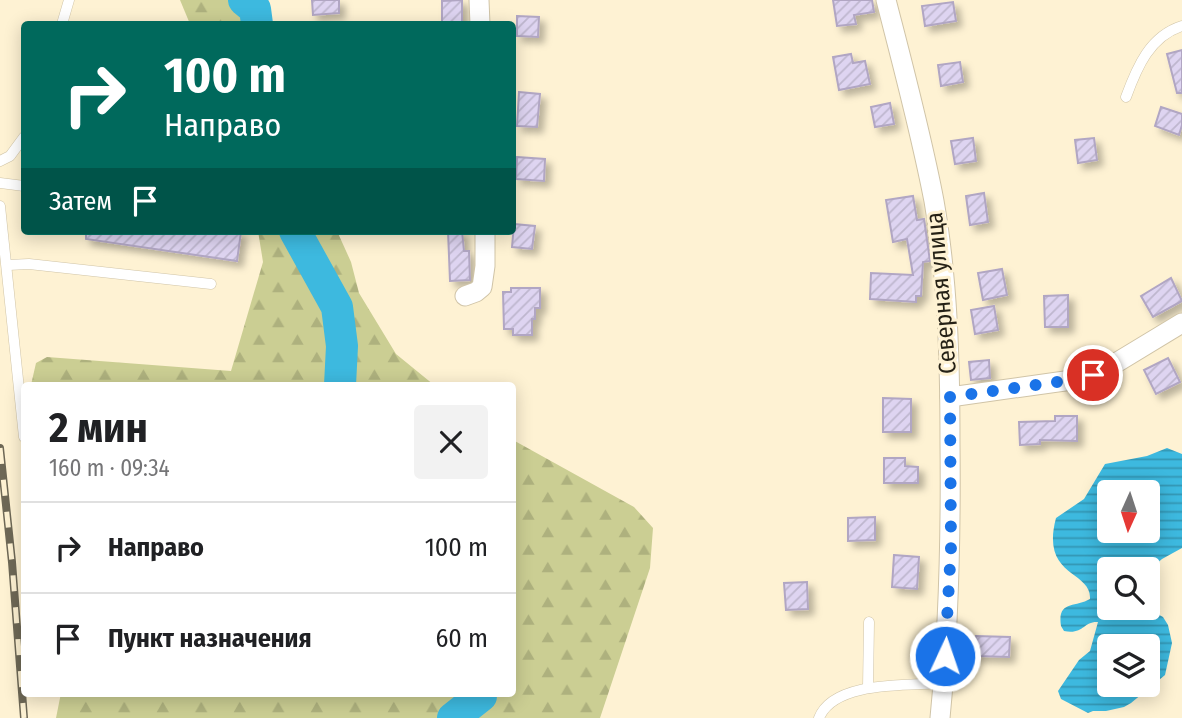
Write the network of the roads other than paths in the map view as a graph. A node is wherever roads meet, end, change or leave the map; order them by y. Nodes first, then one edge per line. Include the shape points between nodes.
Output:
1 (69, 0) edge
2 (479, 0) edge
3 (887, 0) edge
4 (63, 21) edge
5 (480, 21) edge
6 (1182, 26) edge
7 (1126, 97) dead end
8 (21, 141) edge
9 (0, 161) edge
10 (0, 183) edge
11 (21, 186) edge
12 (0, 206) edge
13 (485, 235) edge
14 (8, 265) junction
15 (211, 284) dead end
16 (465, 296) dead end
17 (1182, 323) edge
18 (950, 397) junction
19 (21, 409) edge
20 (869, 622) dead end
21 (944, 683) junction
22 (868, 688) junction
23 (819, 718) edge
24 (940, 718) edge

1 - 4 lane
2 - 5 street
3 - 18 street, Северная улица via 934,202
6 - 7 lane via 1167,30 1153,43
8 - 9 lane
10 - 11 lane
12 - 14 lane
13 - 16 street via 482,287
14 - 15 lane
14 - 19 lane
17 - 18 street via 1093,375
18 - 21 street, Северная улица via 951,547
20 - 22 lane
21 - 22 lane
21 - 24 street, Северная улица
22 - 23 lane via 835,700

